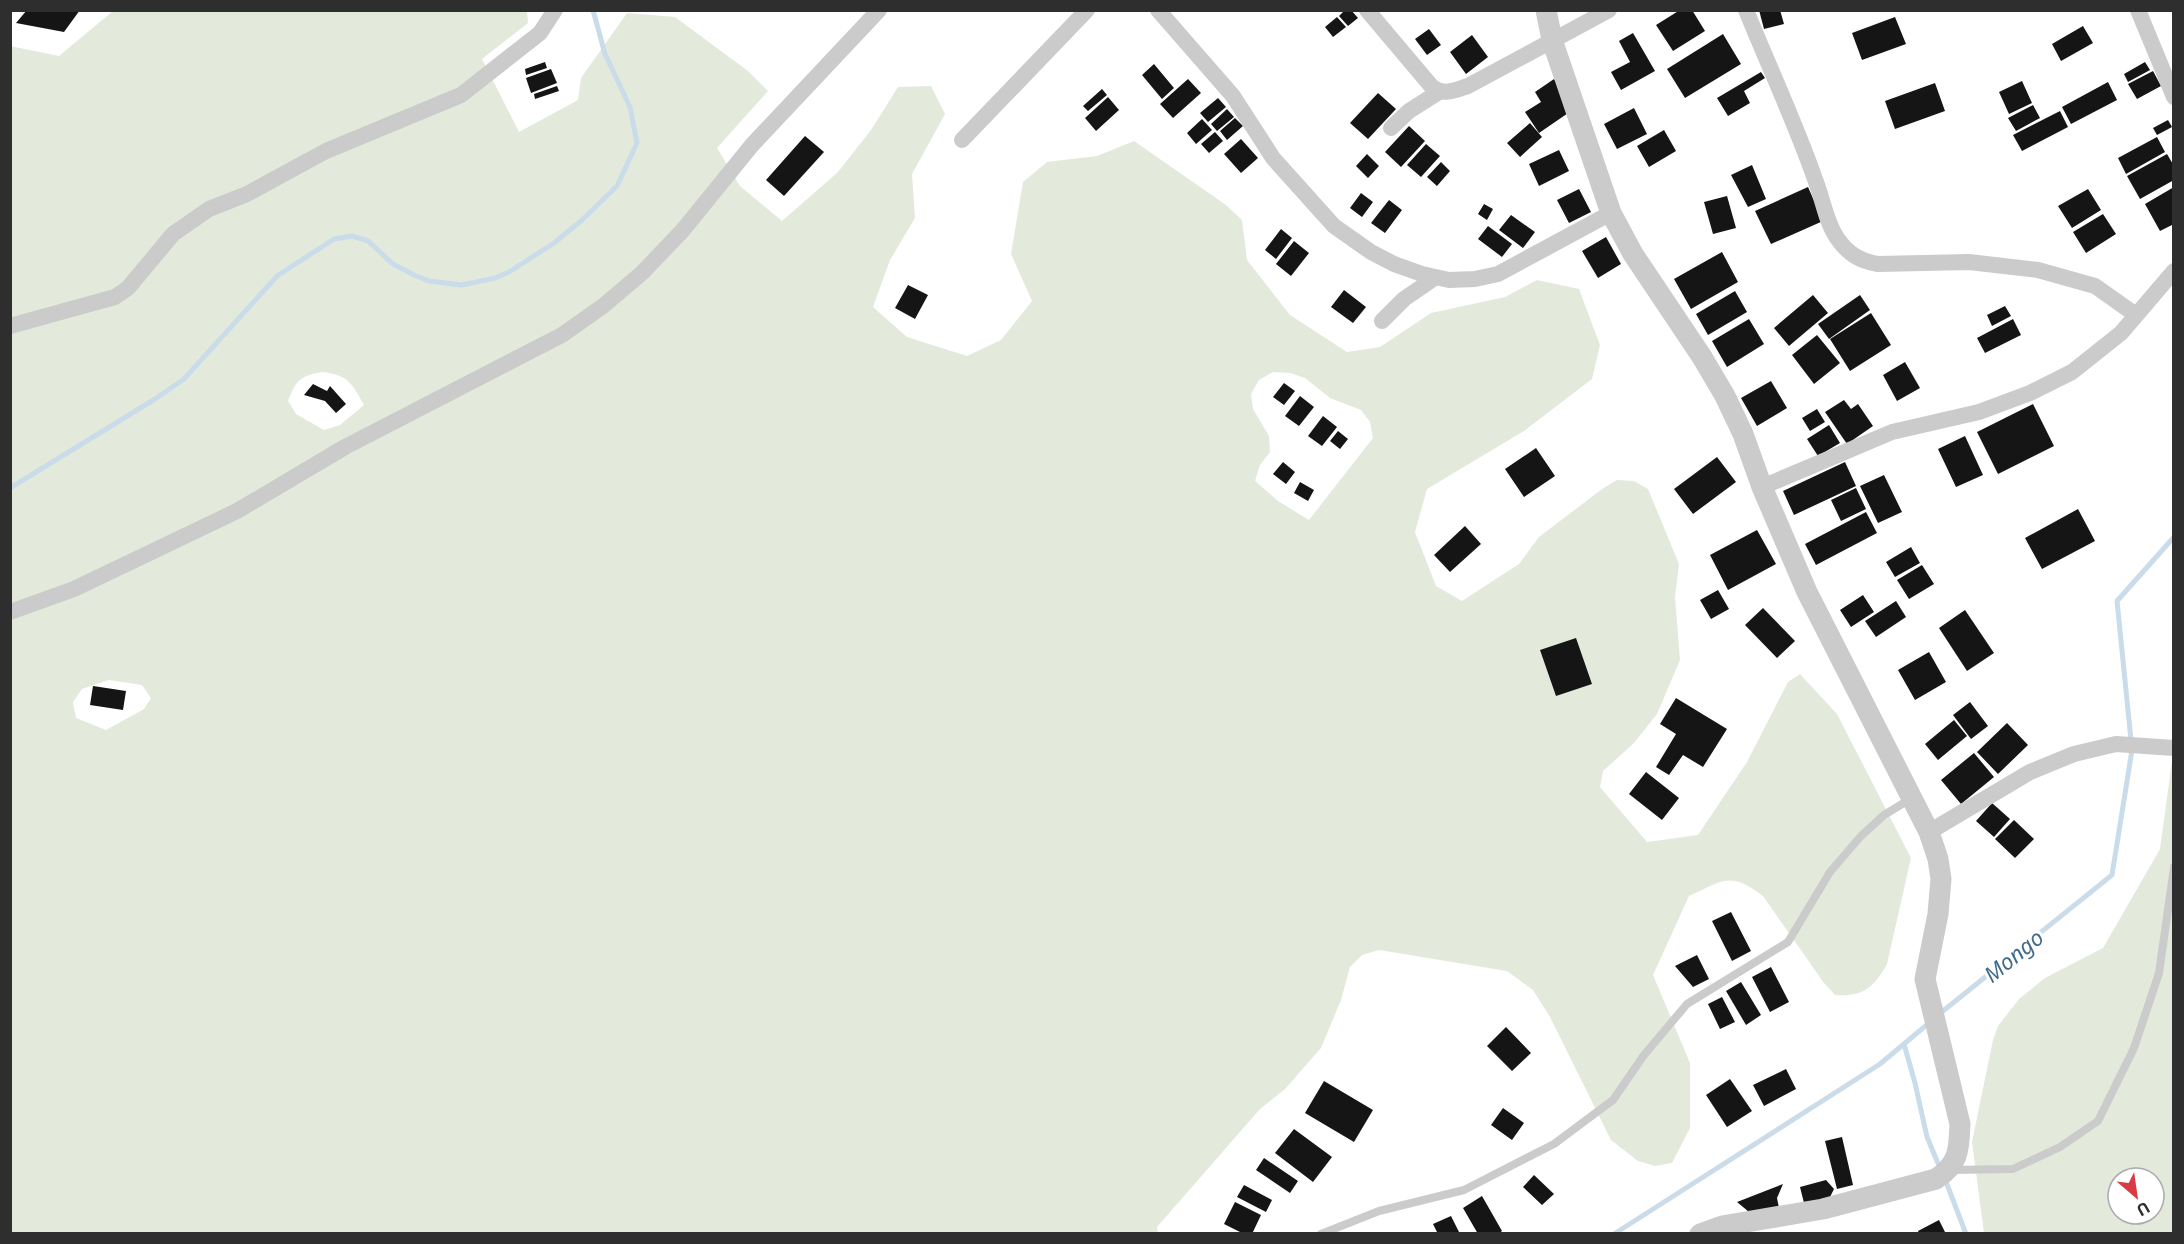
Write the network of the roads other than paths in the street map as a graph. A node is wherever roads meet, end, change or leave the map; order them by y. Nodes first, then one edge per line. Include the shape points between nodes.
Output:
1 (555, 10) edge
2 (879, 10) edge
3 (1087, 10) edge
4 (1158, 10) edge
5 (1367, 10) edge
6 (1546, 10) edge
7 (1609, 10) edge
8 (1746, 10) edge
9 (2138, 10) edge
10 (1552, 40) junction
11 (1431, 97) junction
12 (2174, 97) edge
13 (1391, 128) dead end
14 (962, 140) dead end
15 (1611, 213) junction
16 (2174, 271) edge
17 (1436, 278) junction
18 (1382, 321) dead end
19 (2130, 323) junction
20 (10, 326) edge
21 (1762, 487) junction
22 (10, 612) edge
23 (2174, 748) edge
24 (1912, 798) junction
25 (1929, 832) junction
26 (2174, 867) edge
27 (1944, 1173) junction
28 (1321, 1233) edge
29 (1700, 1233) edge

1 - 20 street via 540,33 461,95 326,151 247,194 209,209 173,234 128,288 115,297
2 - 22 street via 752,145 683,230 642,273 562,335 345,447 237,511 74,589
3 - 14 street
4 - 17 street via 1233,96 1273,158 1334,226 1394,264
5 - 11 street via 1420,74
6 - 10 street
7 - 10 street
8 - 19 street via 1834,232 1853,256 1878,264 1970,262 2070,277 2095,286
9 - 12 street
10 - 11 street via 1468,86
10 - 15 street
11 - 13 street
15 - 17 street via 1498,274 1475,279
15 - 21 street via 1633,254 1725,396
16 - 19 street
17 - 18 street via 1404,299
19 - 21 street via 2072,372 2030,393 1979,412 1892,432
21 - 24 street via 1808,592
23 - 25 street via 2116,744 2074,754 2031,772
24 - 25 street
24 - 28 lane via 1884,814 1830,872 1788,942 1687,1004 1613,1100 1554,1144 1464,1190 1379,1211
25 - 27 street via 1941,879 1925,979 1960,1124 1956,1159
26 - 27 lane via 2159,973 2134,1048 2098,1121 2060,1147 2013,1169
27 - 29 street via 1822,1209

